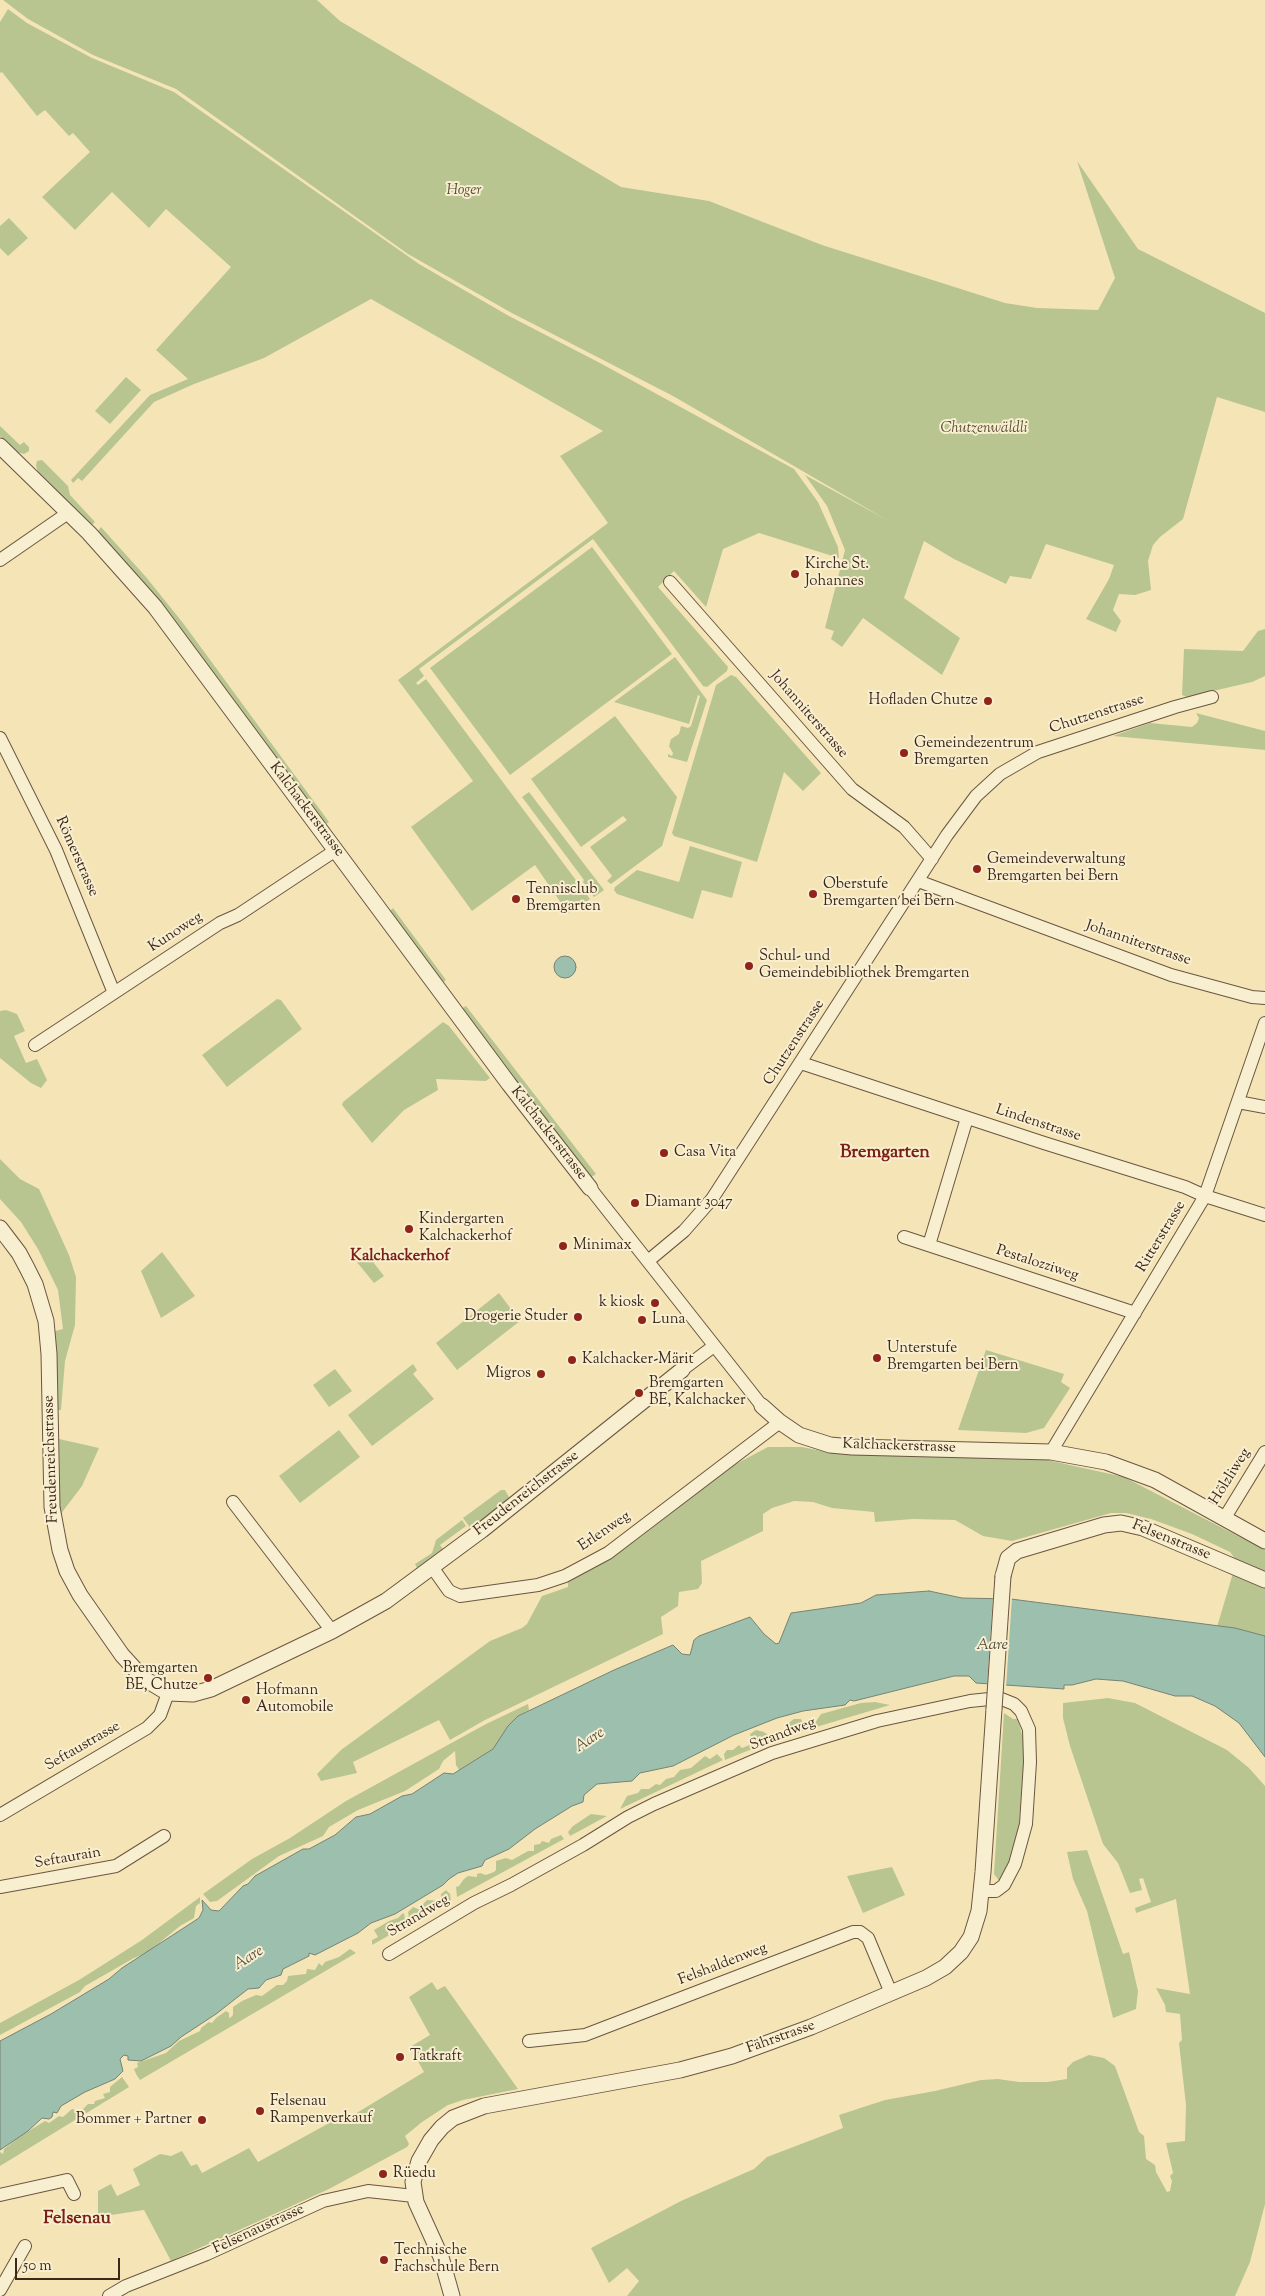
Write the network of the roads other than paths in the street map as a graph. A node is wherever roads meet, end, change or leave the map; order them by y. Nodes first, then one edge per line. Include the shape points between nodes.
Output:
1 (0, 446) edge
2 (68, 512) junction
3 (0, 560) edge
4 (670, 582) dead end
5 (1212, 697) dead end
6 (0, 738) edge
7 (336, 850) junction
8 (932, 859) junction
9 (918, 881) junction
10 (114, 993) junction
11 (1265, 998) edge
12 (1265, 1023) edge
13 (35, 1045) dead end
14 (801, 1063) junction
15 (1238, 1102) junction
16 (1265, 1108) edge
17 (967, 1118) junction
18 (590, 1188) joint
19 (1205, 1196) junction
20 (1265, 1215) edge
21 (0, 1228) edge
22 (904, 1237) dead end
23 (929, 1245) junction
24 (648, 1261) junction
25 (1135, 1313) junction
26 (714, 1346) junction
27 (682, 1370) joint
28 (762, 1406) joint
29 (780, 1422) junction
30 (1051, 1452) junction
31 (1265, 1452) edge
32 (233, 1502) dead end
33 (1224, 1519) junction
34 (1265, 1541) edge
35 (432, 1567) junction
36 (1265, 1580) edge
37 (332, 1631) junction
38 (168, 1693) junction
39 (994, 1709) joint
40 (0, 1816) edge
41 (164, 1836) dead end
42 (0, 1888) edge
43 (981, 1892) junction
44 (389, 1954) dead end
45 (891, 1993) junction
46 (529, 2041) dead end
47 (74, 2194) dead end
48 (0, 2195) edge
49 (414, 2196) junction
50 (25, 2246) dead end
51 (0, 2290) edge
52 (110, 2296) edge
53 (452, 2296) edge

1 - 2 street, Kalchackerstrasse
2 - 3 street
2 - 7 street, Kalchackerstrasse via 154,607
4 - 8 street, Johanniterstrasse via 852,789 904,827
5 - 8 street, Chutzenstrasse via 1063,743 1021,760 1000,774 965,808
6 - 10 street, Römerstrasse via 56,850
7 - 10 street, Kunoweg
7 - 18 street, Kalchackerstrasse
8 - 9 street, Chutzenstrasse
9 - 11 street, Johanniterstrasse via 1171,974
9 - 14 street, Chutzenstrasse
10 - 13 street, Kunoweg
12 - 15 street, Ritterstrasse
14 - 17 street, Lindenstrasse
14 - 24 street, Chutzenstrasse via 712,1200 684,1231
15 - 16 street
15 - 19 street, Ritterstrasse
17 - 19 street, Lindenstrasse
17 - 23 street
18 - 24 street, Kalchackerstrasse
19 - 20 street, Lindenstrasse
19 - 25 street, Ritterstrasse
21 - 38 street, Freudenreichstrasse via 19,1253 35,1284 46,1322 50,1354 52,1507 60,1550 80,1595 122,1655 143,1678
22 - 23 street, Pestalozziweg
23 - 25 street, Pestalozziweg
24 - 26 street, Kalchackerstrasse
25 - 30 street, Ritterstrasse
26 - 27 street, Freudenreichstrasse
26 - 28 street, Kalchackerstrasse
27 - 35 street, Freudenreichstrasse
28 - 29 street, Kalchackerstrasse
29 - 30 street, Kalchackerstrasse via 815,1441 852,1447
29 - 35 street, Erlenweg via 608,1552 565,1576 538,1585 460,1596 449,1591
30 - 33 street, Kalchackerstrasse via 1106,1462 1142,1474
31 - 33 street, Hölzliweg
32 - 37 street
33 - 34 street, Kalchackerstrasse
35 - 37 street, Freudenreichstrasse via 386,1601
36 - 39 street, Felsenstrasse, bridge via 1143,1528 1121,1523 1016,1551 1008,1558 1003,1576
37 - 38 street, Freudenreichstrasse via 205,1692
38 - 40 street, Seftaustrasse via 160,1715 147,1728
39 - 43 street, Fährstrasse
41 - 42 street, Seftaurain via 116,1866
43 - 44 street, Strandweg via 996,1891 1004,1885 1015,1864 1026,1824 1030,1762 1028,1724 1014,1704 999,1698 877,1721 772,1753 628,1817
43 - 45 street, Fährstrasse via 974,1929 961,1952 937,1973
45 - 46 street, Felshaldenweg via 868,1938 860,1932 853,1932 585,2035
45 - 49 street, Fährstrasse via 811,2027 710,2062 468,2111 447,2122 431,2140 415,2172
47 - 48 street via 67,2180
49 - 52 street, Felsenaustrasse via 368,2191 323,2201 208,2254 126,2286
49 - 53 street, Fährstrasse via 441,2257
50 - 51 street

